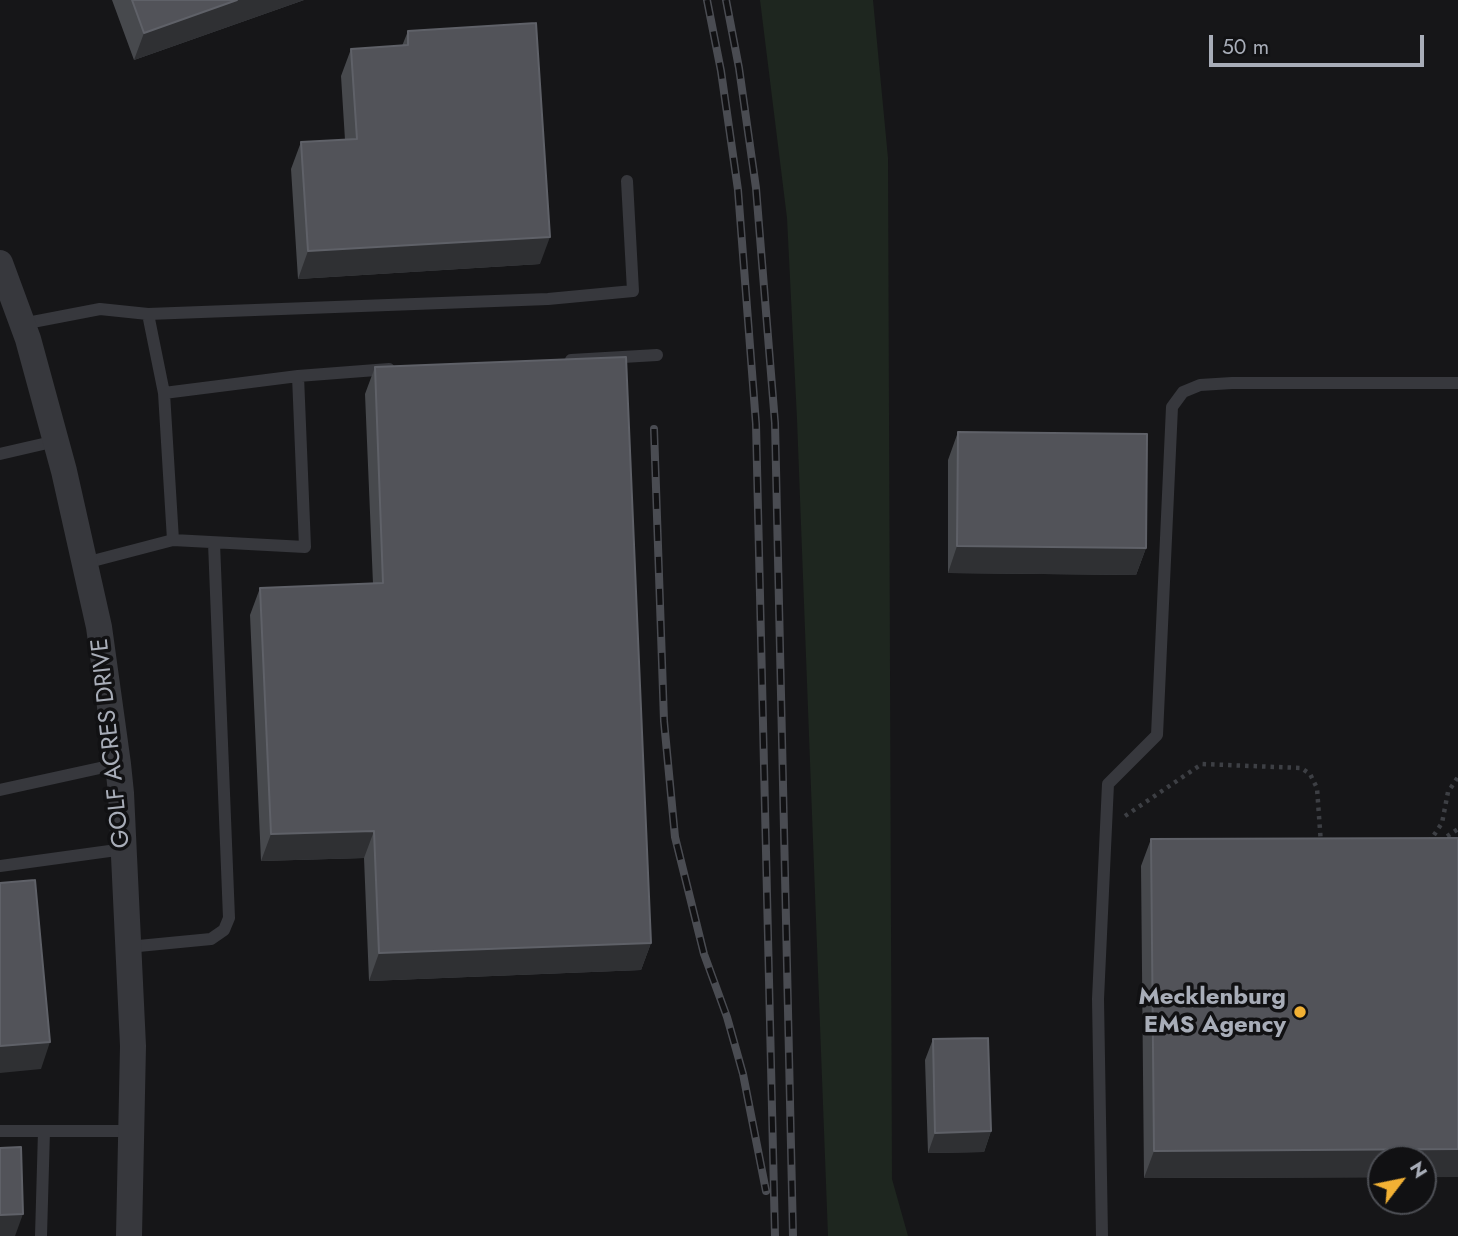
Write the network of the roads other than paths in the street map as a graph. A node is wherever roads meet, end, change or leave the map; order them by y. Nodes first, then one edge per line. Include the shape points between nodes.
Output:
1 (627, 181) dead end
2 (0, 263) edge
3 (148, 314) junction
4 (22, 324) junction
5 (657, 355) dead end
6 (564, 360) edge
7 (403, 369) edge
8 (299, 376) junction
9 (1458, 383) edge
10 (164, 393) junction
11 (56, 442) junction
12 (0, 454) edge
13 (173, 540) junction
14 (214, 543) junction
15 (85, 563) junction
16 (118, 764) junction
17 (0, 790) edge
18 (124, 849) junction
19 (0, 866) edge
20 (128, 947) junction
21 (0, 1130) edge
22 (44, 1131) junction
23 (131, 1131) junction
24 (41, 1236) edge
25 (129, 1236) edge
26 (1102, 1236) edge

1 - 3 lane via 633,291 548,299
2 - 4 street, GOLF ACRES DRIVE
3 - 4 lane via 100,309
3 - 10 lane
4 - 11 street, GOLF ACRES DRIVE
5 - 6 lane
7 - 8 lane
8 - 10 lane
8 - 14 lane via 305,547
9 - 26 lane via 1200,384 1183,392 1172,407 1157,735 1108,784 1098,999
10 - 13 lane
11 - 12 lane
11 - 15 street, GOLF ACRES DRIVE
13 - 14 lane
13 - 15 lane
14 - 20 lane via 229,918 224,930 211,939
15 - 16 street, GOLF ACRES DRIVE
16 - 17 lane
16 - 18 street, GOLF ACRES DRIVE
18 - 19 lane
18 - 20 street, GOLF ACRES DRIVE
20 - 23 street, GOLF ACRES DRIVE
21 - 22 lane
22 - 23 lane
22 - 24 lane
23 - 25 street, GOLF ACRES DRIVE

